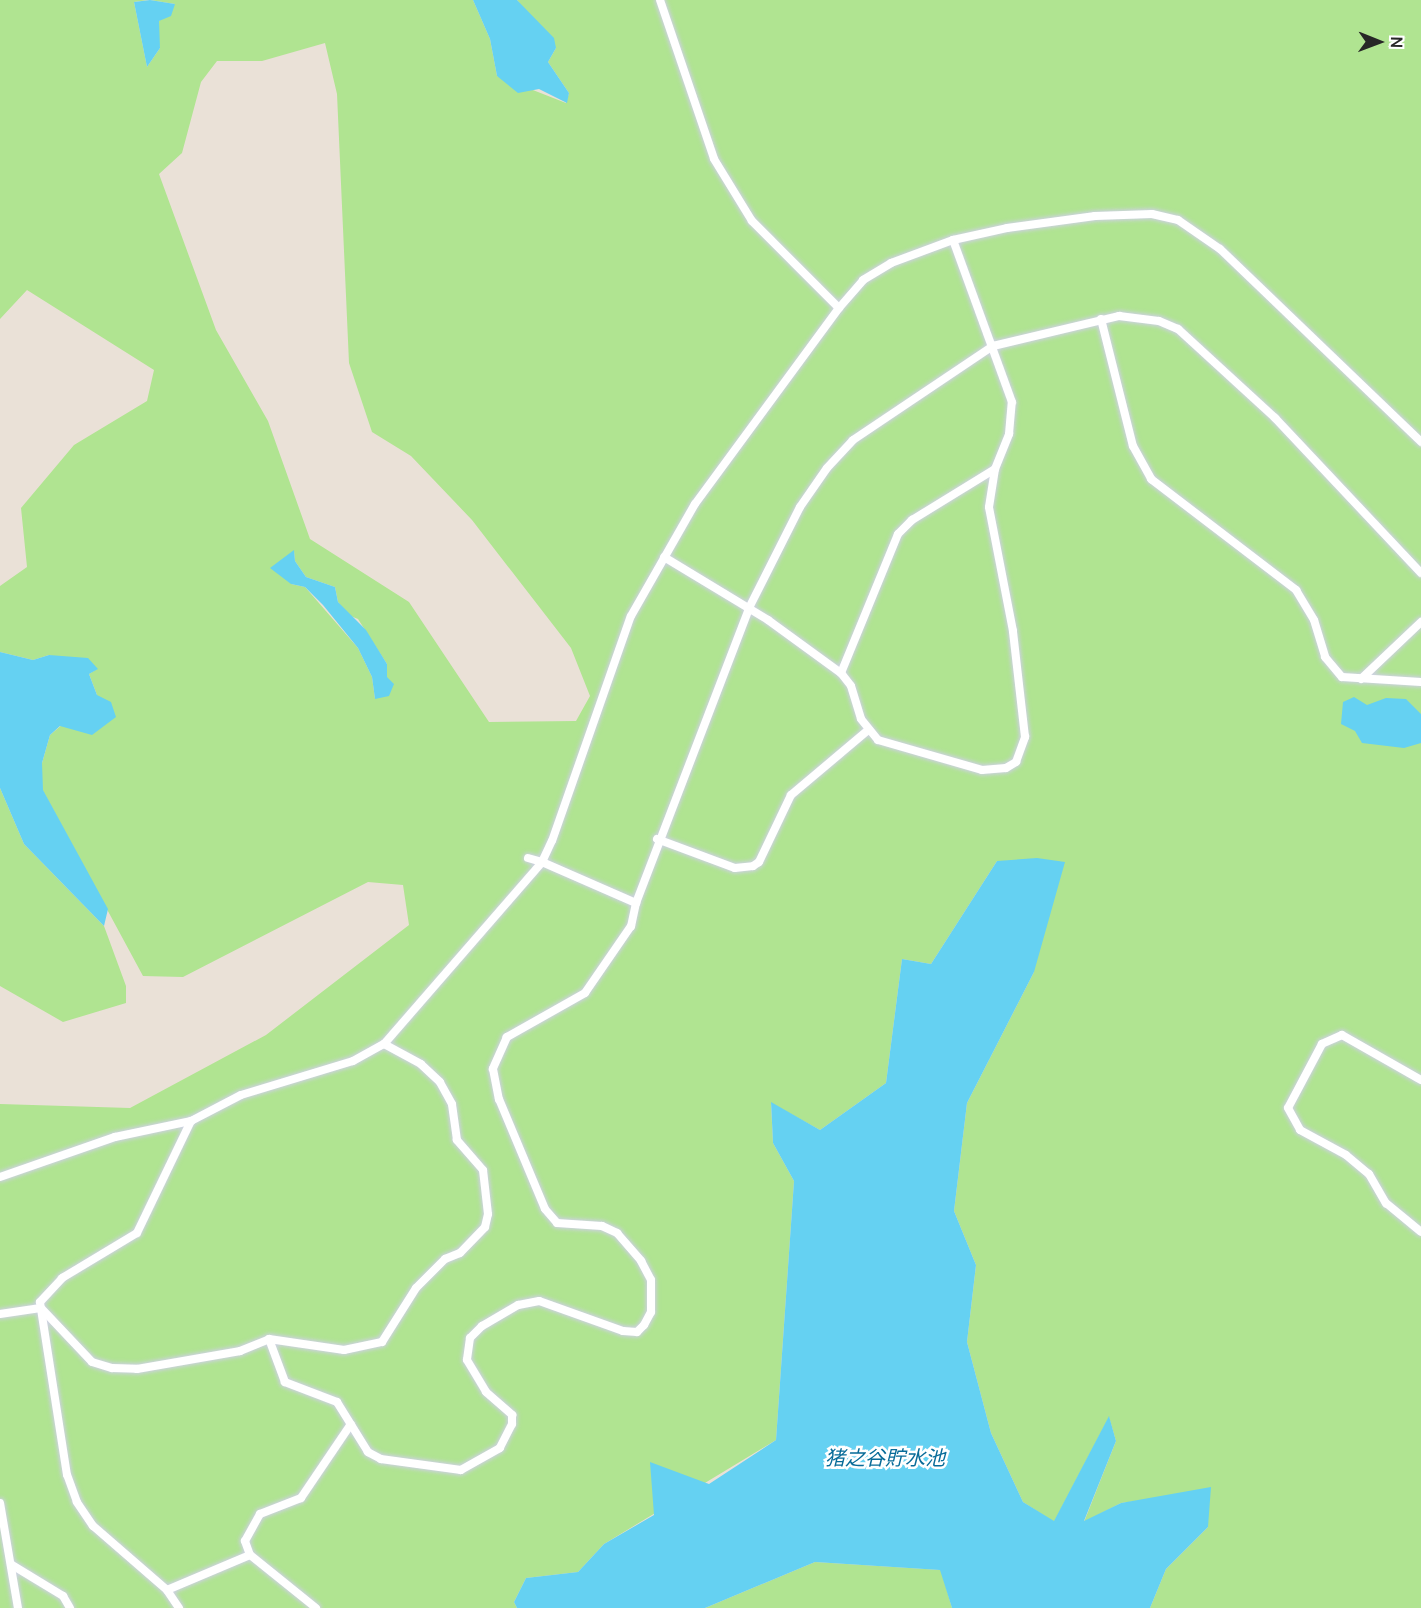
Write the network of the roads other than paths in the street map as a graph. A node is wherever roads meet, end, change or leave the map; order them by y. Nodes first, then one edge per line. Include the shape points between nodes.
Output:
1 (660, 0) edge
2 (953, 240) junction
3 (838, 308) junction
4 (1101, 319) junction
5 (993, 346) junction
6 (1421, 442) edge
7 (995, 469) junction
8 (664, 557) junction
9 (1421, 573) edge
10 (749, 608) junction
11 (1421, 622) edge
12 (841, 673) junction
13 (1361, 679) junction
14 (1421, 682) edge
15 (867, 731) junction
16 (657, 839) junction
17 (528, 858) dead end
18 (542, 862) junction
19 (636, 903) junction
20 (384, 1044) junction
21 (1421, 1080) edge
22 (191, 1121) junction
23 (0, 1177) edge
24 (1421, 1232) edge
25 (41, 1308) junction
26 (0, 1314) edge
27 (270, 1339) junction
28 (351, 1424) junction
29 (0, 1503) edge
30 (250, 1555) junction
31 (12, 1565) junction
32 (167, 1590) junction
33 (18, 1608) edge
34 (70, 1608) edge
35 (179, 1608) edge
36 (316, 1608) edge

1 - 3 street via 714,159 752,221
2 - 3 street via 891,263 863,280
2 - 5 street
2 - 6 street via 1095,216 1152,214 1178,220 1220,249
3 - 8 street via 695,504
4 - 5 street
4 - 9 street via 1137,316 1178,329 1275,418
4 - 13 street via 1133,446 1151,479 1296,590 1307,605 1332,668 1342,677
5 - 7 street via 1012,402 1009,434
5 - 10 street via 853,440 826,468 800,507
7 - 12 street via 912,520 898,534
7 - 15 street via 989,507 1013,631 1025,737 1023,751 1006,768 982,770 891,745
8 - 10 street
8 - 18 street via 631,616
10 - 12 street
10 - 16 street
11 - 13 street
12 - 15 street
13 - 14 street
15 - 16 street via 791,795 759,862 753,866 735,868
16 - 19 street
17 - 18 street
18 - 19 street
18 - 20 street
19 - 28 street via 631,926 585,993 507,1037 493,1069 499,1099 545,1209 557,1223 602,1226 617,1233 641,1261 651,1280 651,1312 644,1325 637,1332 623,1331 540,1301 518,1305 482,1326 470,1338 467,1360 486,1392 512,1416 512,1424 500,1448 461,1470 381,1459 368,1452
20 - 22 street via 353,1061 241,1095
20 - 27 street via 421,1064 440,1082 452,1104 457,1140 483,1170 488,1214 484,1227 416,1288 382,1342 344,1350
21 - 24 street via 1342,1035 1322,1044 1288,1107 1300,1130 1347,1155 1369,1174 1386,1203
22 - 23 street via 115,1137
22 - 25 street via 137,1233 62,1278 42,1296
25 - 26 street
25 - 27 street via 92,1362 112,1368 136,1369 240,1351
25 - 32 street via 67,1475 77,1502 93,1526
27 - 28 street via 285,1382 337,1402
28 - 30 street via 301,1498 253,1520 245,1540
29 - 31 street
30 - 32 street
30 - 36 street
31 - 33 street
31 - 34 street via 63,1596
32 - 35 street

